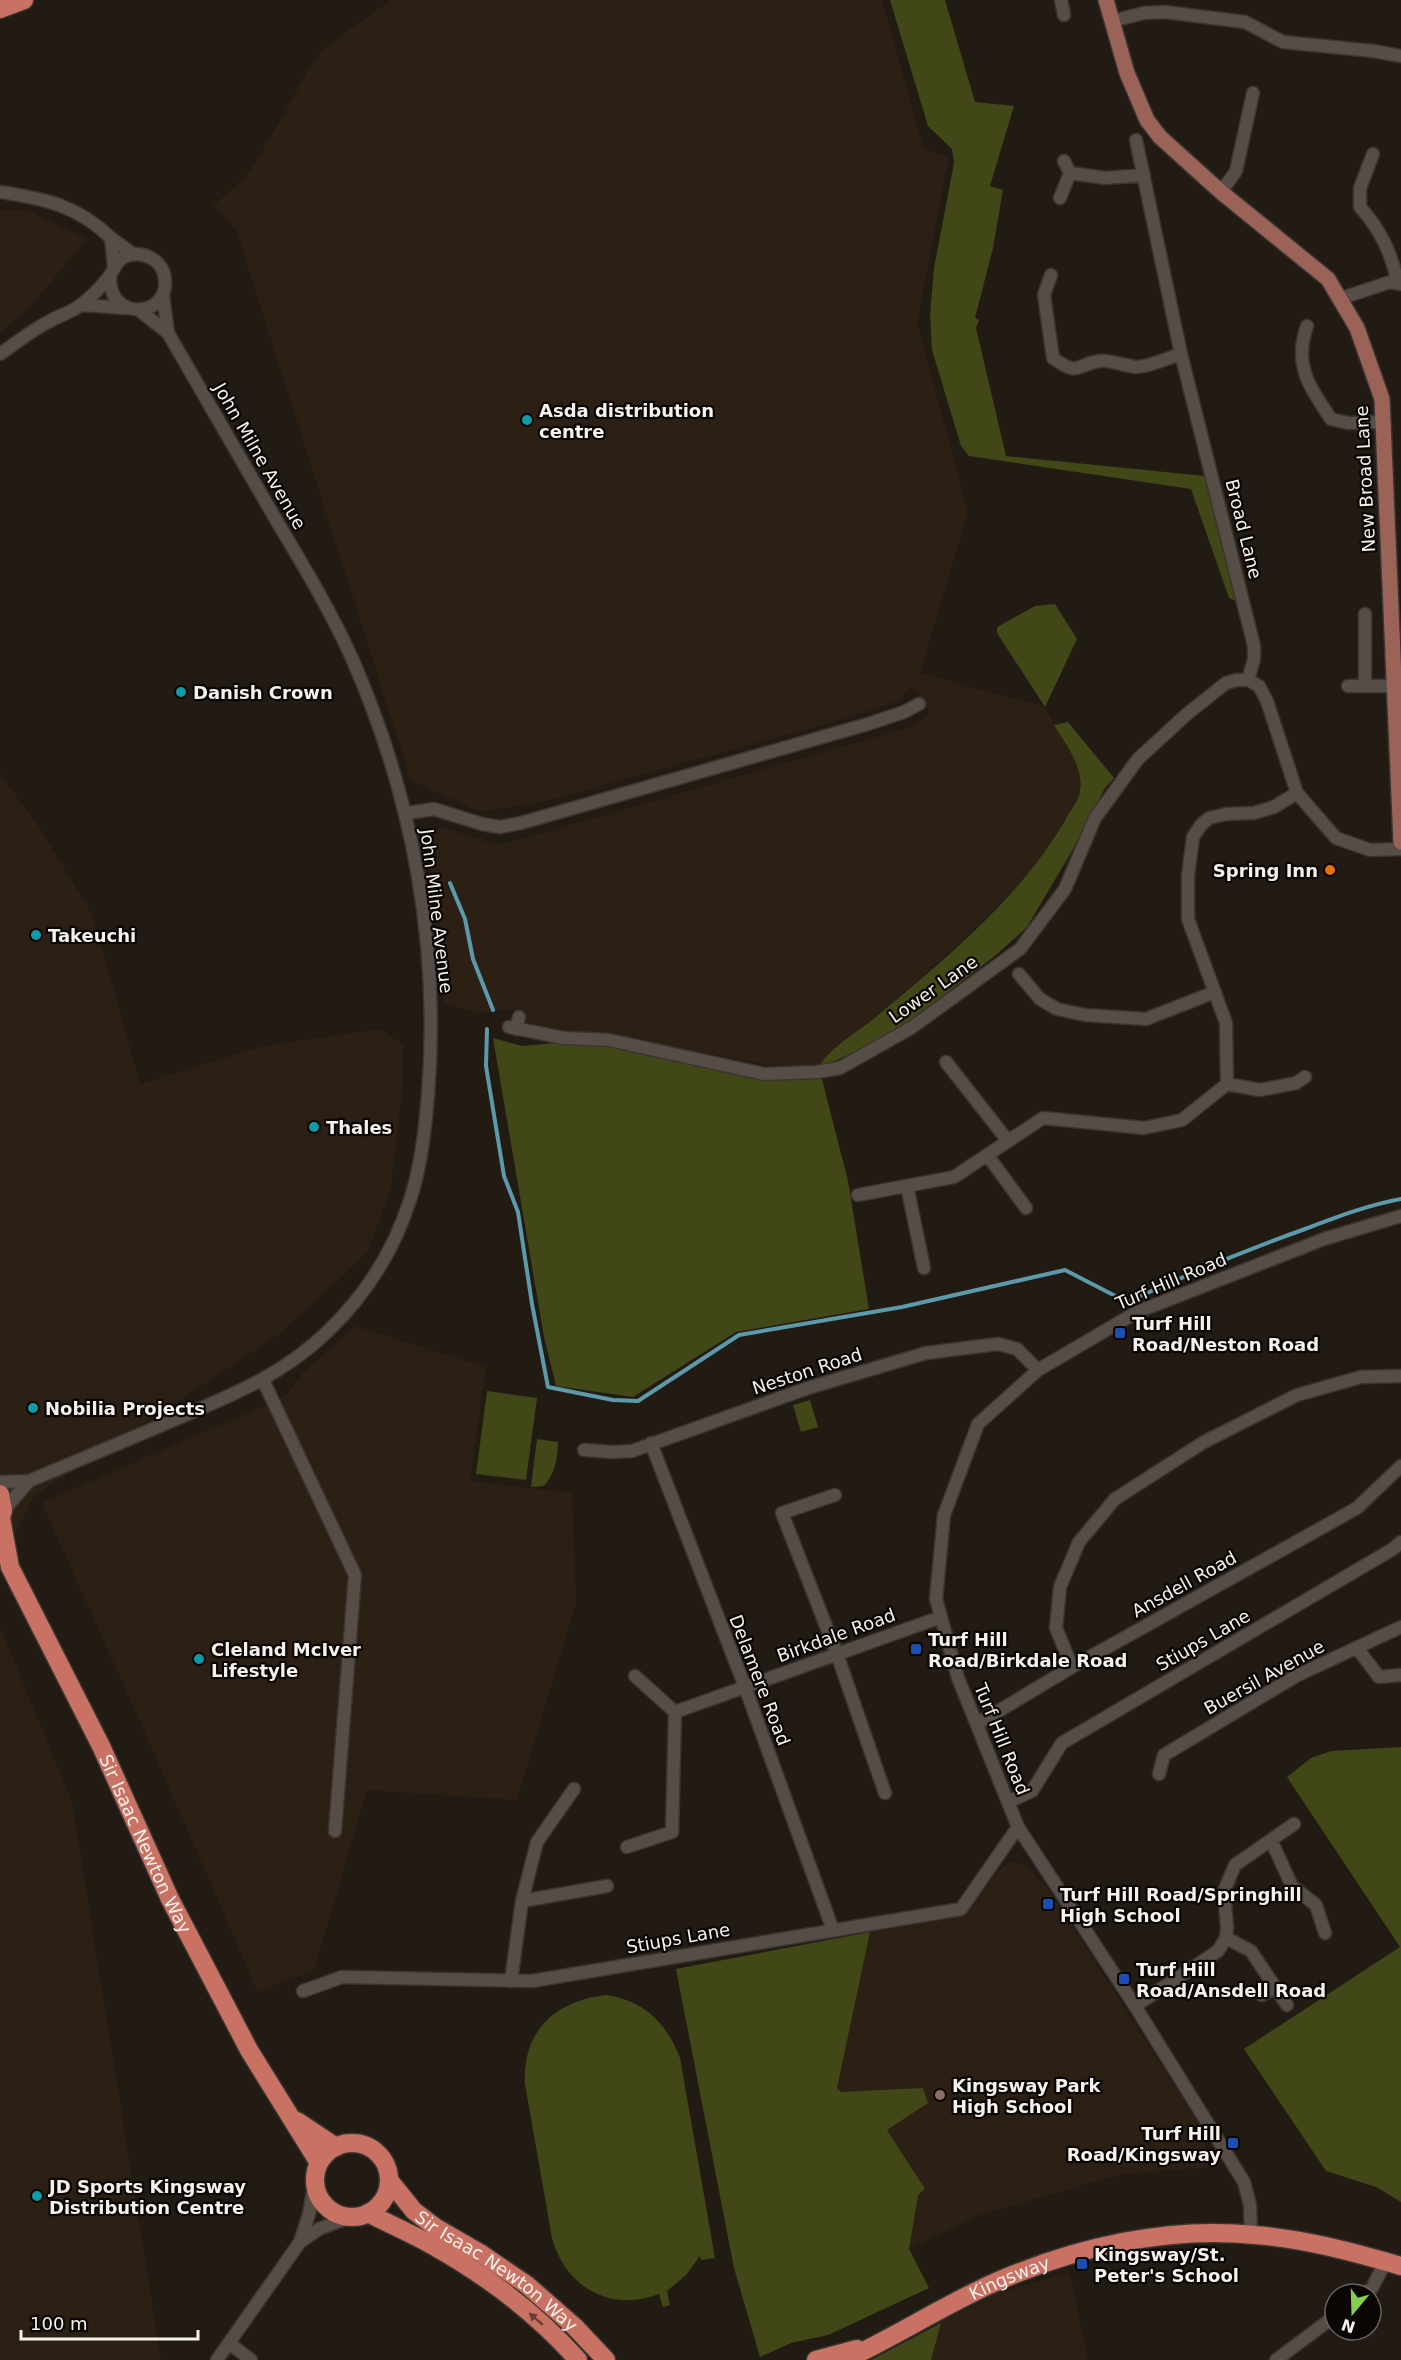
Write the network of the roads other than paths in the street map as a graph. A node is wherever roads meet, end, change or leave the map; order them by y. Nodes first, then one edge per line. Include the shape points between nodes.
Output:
1 (24, 0) edge
2 (1061, 0) edge
3 (1106, 0) edge
4 (0, 9) edge
5 (1064, 15) dead end
6 (1112, 21) junction
7 (1401, 56) edge
8 (1253, 93) dead end
9 (1136, 140) dead end
10 (1373, 154) dead end
11 (1064, 161) dead end
12 (1070, 173) junction
13 (1144, 175) junction
14 (0, 192) edge
15 (1221, 192) junction
16 (1060, 198) dead end
17 (111, 238) junction
18 (134, 254) junction
19 (112, 272) junction
20 (1051, 275) dead end
21 (1399, 283) edge
22 (162, 295) junction
23 (1339, 299) junction
24 (81, 305) junction
25 (132, 309) junction
26 (1307, 326) dead end
27 (168, 333) junction
28 (0, 354) edge
29 (1181, 354) junction
30 (1383, 422) junction
31 (1395, 586) edge
32 (1365, 614) dead end
33 (1248, 680) junction
34 (1348, 686) dead end
35 (1365, 686) junction
36 (1395, 686) junction
37 (919, 704) dead end
38 (1298, 793) junction
39 (406, 813) junction
40 (1401, 842) edge
41 (1401, 849) edge
42 (1019, 974) dead end
43 (1215, 992) junction
44 (515, 1024) dead end
45 (946, 1062) dead end
46 (1305, 1077) dead end
47 (1227, 1084) junction
48 (1008, 1141) junction
49 (988, 1156) junction
50 (907, 1186) junction
51 (858, 1195) dead end
52 (1026, 1208) dead end
53 (1401, 1216) edge
54 (924, 1268) dead end
55 (1038, 1370) junction
56 (1401, 1376) edge
57 (263, 1380) junction
58 (651, 1443) junction
59 (584, 1450) dead end
60 (1401, 1466) edge
61 (28, 1481) junction
62 (0, 1482) edge
63 (835, 1495) dead end
64 (1, 1511) edge
65 (1401, 1542) edge
66 (5, 1563) edge
67 (941, 1617) junction
68 (1401, 1627) edge
69 (1357, 1648) junction
70 (837, 1654) junction
71 (1072, 1667) junction
72 (635, 1676) dead end
73 (1401, 1676) edge
74 (745, 1687) junction
75 (675, 1712) junction
76 (977, 1724) junction
77 (1159, 1774) dead end
78 (574, 1789) dead end
79 (885, 1793) dead end
80 (1008, 1802) junction
81 (1294, 1824) dead end
82 (1018, 1827) junction
83 (335, 1831) dead end
84 (1271, 1840) junction
85 (627, 1846) dead end
86 (606, 1886) dead end
87 (522, 1901) junction
88 (833, 1930) junction
89 (1325, 1933) dead end
90 (1226, 1938) junction
91 (511, 1981) junction
92 (1275, 1987) junction
93 (303, 1991) dead end
94 (1262, 1995) dead end
95 (1287, 2005) dead end
96 (1135, 2006) junction
97 (290, 2116) junction
98 (336, 2147) junction
99 (319, 2163) junction
100 (389, 2180) junction
101 (315, 2181) junction
102 (368, 2213) junction
103 (350, 2217) junction
104 (1251, 2234) junction
105 (300, 2242) junction
106 (1394, 2264) edge
107 (1378, 2282) edge
108 (1323, 2325) edge
109 (575, 2327) junction
110 (229, 2343) junction
111 (876, 2344) junction
112 (217, 2360) edge
113 (251, 2360) edge
114 (578, 2360) edge
115 (606, 2360) edge
116 (618, 2360) edge
117 (816, 2360) edge
118 (844, 2360) edge
119 (1276, 2360) edge

1 - 4 highway
2 - 5 street
3 - 6 main road, New Broad Lane
6 - 7 street via 1165,12 1245,22 1283,42
6 - 15 main road, New Broad Lane via 1127,73 1147,120 1160,137
8 - 15 street via 1236,171
9 - 13 street, Broad Lane
10 - 21 street via 1360,188 1360,207 1386,242
11 - 12 street
12 - 13 street via 1105,178
12 - 16 street
13 - 29 street, Broad Lane
14 - 17 street via 57,203 89,219
15 - 23 main road, New Broad Lane via 1328,279
17 - 18 street
17 - 19 street
18 - 19 street via 126,256
18 - 22 street via 146,255 160,266 165,284
19 - 24 street
19 - 25 street via 112,295
20 - 29 street via 1044,295 1046,325 1053,358 1063,366 1078,369 1101,360 1140,367
21 - 23 street via 1390,282
22 - 25 street via 153,306
22 - 27 street, John Milne Avenue
23 - 30 main road, New Broad Lane via 1361,338 1382,399
24 - 25 street
24 - 28 street via 47,322
25 - 27 street, John Milne Avenue
26 - 30 street via 1301,344 1305,376 1331,419 1348,423
27 - 39 street, John Milne Avenue via 340,632 368,697
29 - 33 street, Broad Lane via 1254,646
30 - 31 main road, New Broad Lane
31 - 36 main road, New Broad Lane
32 - 35 street
33 - 38 street via 1259,686 1267,701
33 - 44 street, Lower Lane via 1226,683 1138,759 1095,818 1065,890 1020,949 911,1028 858,1060 817,1072 764,1074 609,1040 564,1038
34 - 35 street
35 - 36 street
36 - 40 main road, New Broad Lane
37 - 39 street via 868,724 521,823 491,826 434,808
38 - 41 street via 1336,838 1370,850
38 - 43 street via 1254,813 1226,813 1209,818 1193,837 1188,919
39 - 57 street, John Milne Avenue via 424,921 431,1006 428,1101 415,1183 397,1233 361,1294 314,1344
42 - 43 street via 1040,999 1057,1009 1085,1015 1146,1019
43 - 47 street via 1226,1023
45 - 48 street
46 - 47 street via 1296,1083 1260,1090
47 - 48 street via 1182,1120 1144,1128 1043,1118
48 - 49 street
49 - 50 street via 954,1177
49 - 52 street
50 - 51 street
50 - 54 street
53 - 55 street, Turf Hill Road via 1324,1239 1137,1312
55 - 58 street, Neston Road via 1017,1349 998,1344 926,1353 808,1388
55 - 67 street, Turf Hill Road via 978,1424 944,1515 936,1599
56 - 71 street via 1361,1377 1298,1395 1204,1442 1115,1500 1079,1542 1060,1587 1056,1628
57 - 61 street, John Milne Avenue
57 - 83 street via 355,1575
58 - 59 street, Neston Road via 632,1451
58 - 74 street, Delamere Road
60 - 71 street, Ansdell Road via 1357,1509
61 - 62 street, John Milne Avenue
61 - 64 street, John Milne Avenue
63 - 70 street via 782,1513
64 - 66 highway, Sir Isaac Newton Way
65 - 80 street, Stiups Lane via 1062,1743 1032,1791
66 - 97 highway, Sir Isaac Newton Way via 101,1746 170,1899
67 - 70 street, Birkdale Road
67 - 76 street, Turf Hill Road via 958,1678
68 - 69 street, Buersil Avenue
69 - 73 street via 1379,1677
69 - 77 street, Buersil Avenue via 1296,1676 1164,1755
70 - 74 street, Birkdale Road
70 - 79 street
71 - 76 street, Ansdell Road
72 - 75 street
74 - 75 street, Birkdale Road
74 - 88 street, Delamere Road
75 - 85 street via 672,1832
76 - 80 street, Turf Hill Road
78 - 87 street via 537,1842
80 - 82 street, Turf Hill Road
81 - 84 street
82 - 88 street, Stiups Lane via 961,1909
82 - 96 street, Turf Hill Road
84 - 89 street via 1292,1886 1316,1905
84 - 90 street via 1235,1865 1224,1892
86 - 87 street
87 - 91 street
88 - 91 street, Stiups Lane via 532,1982
90 - 92 street via 1251,1951
90 - 96 street via 1218,1951
91 - 93 street, Stiups Lane via 342,1977
92 - 94 street
92 - 95 street
96 - 104 street, Turf Hill Road via 1244,2182
97 - 98 highway, Sir Isaac Newton Way
97 - 99 highway, Sir Isaac Newton Way
98 - 99 highway
98 - 100 highway via 354,2144 372,2148 387,2168
99 - 101 highway
100 - 102 highway via 384,2200
100 - 109 highway, Sir Isaac Newton Way via 414,2211 527,2285
101 - 103 highway via 322,2202 330,2210
101 - 105 street
102 - 103 highway
114 -> 102 highway, Sir Isaac Newton Way via 534,2318 474,2271
103 - 105 street via 319,2229
104 - 106 highway, Kingsway via 1318,2244
104 - 111 highway, Kingsway via 1140,2239 1047,2262 996,2282
105 - 110 street
106 - 107 street
108 - 119 street
109 - 115 highway, Sir Isaac Newton Way
109 - 116 highway
110 - 112 street
110 - 113 street
111 - 117 highway, Kingsway
111 - 118 highway, Kingsway

